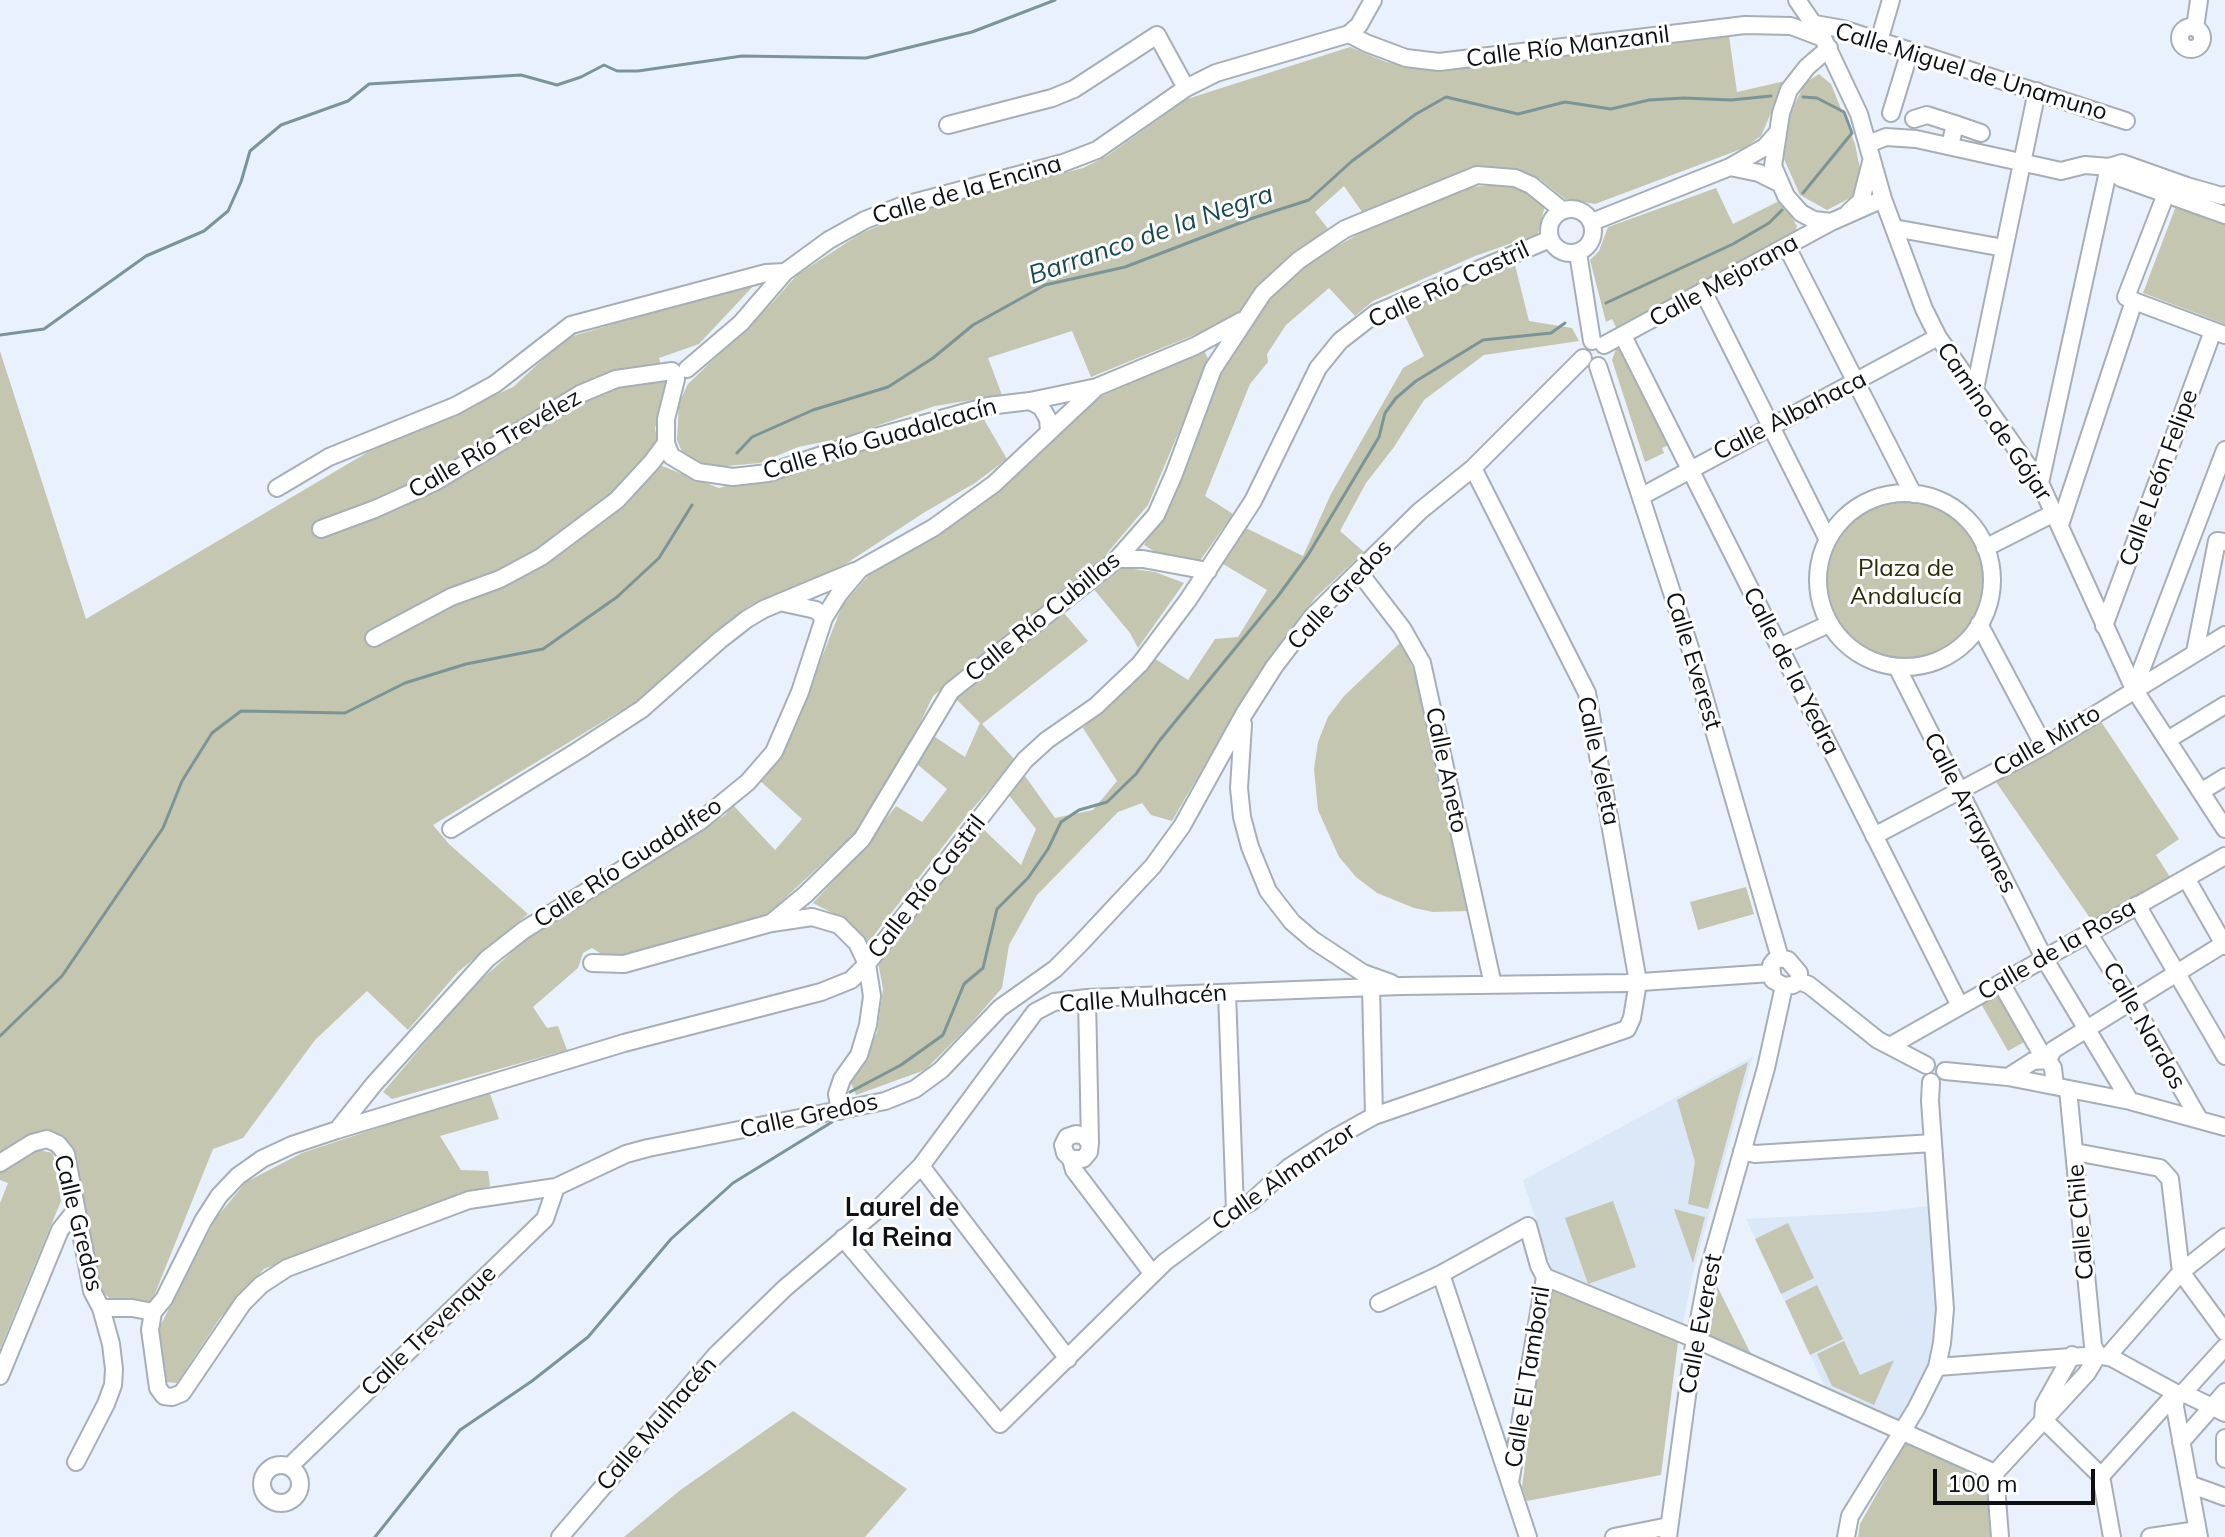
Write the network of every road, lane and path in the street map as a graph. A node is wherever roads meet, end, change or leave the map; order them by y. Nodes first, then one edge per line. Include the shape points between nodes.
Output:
1 (1373, 0) edge
2 (1891, 0) edge
3 (2199, 0) edge
4 (1814, 24) edge
5 (1791, 26) junction
6 (2195, 28) dead end
7 (1349, 34) junction
8 (1879, 41) junction
9 (1910, 51) junction
10 (1186, 88) junction
11 (2037, 91) junction
12 (1891, 113) dead end
13 (1914, 119) dead end
14 (2126, 121) dead end
15 (1955, 124) junction
16 (948, 125) dead end
17 (1778, 132) junction
18 (1981, 133) dead end
19 (1950, 146) junction
20 (1870, 153) junction
21 (2023, 163) junction
22 (1730, 167) junction
23 (2109, 167) junction
24 (1779, 183) junction
25 (2169, 186) junction
26 (1883, 199) junction
27 (2222, 204) edge
28 (1562, 210) junction
29 (1801, 213) junction
30 (1838, 219) junction
31 (1592, 222) junction
32 (1894, 228) junction
33 (1550, 239) junction
34 (1793, 244) junction
35 (2004, 248) junction
36 (1578, 253) junction
37 (785, 272) junction
38 (1704, 293) junction
39 (2134, 301) junction
40 (1245, 318) junction
41 (2219, 333) edge
42 (1623, 336) junction
43 (1938, 337) junction
44 (1598, 343) junction
45 (1591, 362) junction
46 (678, 373) junction
47 (1855, 383) junction
48 (1097, 387) junction
49 (1975, 389) junction
50 (1030, 401) junction
51 (1770, 426) junction
52 (1049, 430) junction
53 (668, 450) junction
54 (2225, 450) edge
55 (1473, 468) junction
56 (1690, 469) junction
57 (2040, 483) junction
58 (277, 488) dead end
59 (1913, 494) junction
60 (1642, 496) junction
61 (2055, 514) junction
62 (321, 529) dead end
63 (1135, 539) junction
64 (1828, 540) junction
65 (2221, 542) edge
66 (1983, 543) junction
67 (1117, 559) junction
68 (1143, 559) junction
69 (1176, 567) junction
70 (860, 569) junction
71 (1208, 571) junction
72 (1359, 572) junction
73 (1194, 592) junction
74 (782, 603) junction
75 (824, 618) junction
76 (1829, 624) junction
77 (1979, 624) junction
78 (2104, 626) junction
79 (2225, 635) edge
80 (374, 638) dead end
81 (1779, 647) junction
82 (2195, 652) junction
83 (1897, 667) junction
84 (2134, 689) junction
85 (2225, 705) edge
86 (1244, 714) junction
87 (2169, 739) junction
88 (2044, 746) junction
89 (2225, 777) edge
90 (2202, 791) junction
91 (1959, 792) junction
92 (451, 829) dead end
93 (2225, 829) edge
94 (1874, 836) junction
95 (2225, 856) edge
96 (2186, 878) junction
97 (806, 894) junction
98 (2137, 905) junction
99 (812, 917) junction
100 (771, 923) junction
101 (2089, 934) junction
102 (2224, 944) edge
103 (1780, 958) junction
104 (2044, 958) junction
105 (592, 963) dead end
106 (867, 964) junction
107 (1055, 969) junction
108 (1771, 973) junction
109 (2177, 973) junction
110 (1638, 982) junction
111 (2001, 983) junction
112 (1791, 984) junction
113 (1493, 985) junction
114 (1401, 986) junction
115 (1371, 987) junction
116 (1227, 993) junction
117 (1080, 999) junction
118 (2132, 1002) junction
119 (1960, 1006) junction
120 (2088, 1028) junction
121 (1605, 1037) junction
122 (1890, 1046) junction
123 (1590, 1053) dead end
124 (2225, 1056) edge
125 (2045, 1060) junction
126 (2026, 1073) junction
127 (1938, 1077) junction
128 (2062, 1087) junction
129 (366, 1095) junction
130 (2130, 1101) junction
131 (840, 1111) junction
132 (1374, 1116) junction
133 (380, 1118) junction
134 (2199, 1119) junction
135 (2225, 1127) edge
136 (337, 1130) junction
137 (1933, 1143) junction
138 (1742, 1151) junction
139 (2075, 1152) junction
140 (0, 1163) edge
141 (921, 1166) junction
142 (556, 1187) junction
143 (1235, 1210) junction
144 (75, 1211) junction
145 (2225, 1237) edge
146 (843, 1238) junction
147 (2181, 1272) junction
148 (1152, 1273) junction
149 (1441, 1274) junction
150 (1545, 1277) junction
151 (1379, 1303) dead end
152 (101, 1308) junction
153 (153, 1312) junction
154 (2225, 1332) edge
155 (1695, 1339) junction
156 (2225, 1347) edge
157 (2072, 1355) junction
158 (2102, 1356) junction
159 (1068, 1359) junction
160 (1937, 1367) junction
161 (0, 1376) edge
162 (2225, 1392) edge
163 (2179, 1393) junction
164 (2218, 1410) edge
165 (2043, 1419) junction
166 (1903, 1432) junction
167 (2225, 1438) edge
168 (2181, 1442) junction
169 (2225, 1459) edge
170 (76, 1462) dead end
171 (290, 1466) dead end
172 (1995, 1473) junction
173 (2101, 1476) junction
174 (1510, 1483) junction
175 (2189, 1484) junction
176 (2225, 1497) edge
177 (1669, 1532) edge
178 (2198, 1533) edge
179 (2109, 1535) edge
180 (2158, 1536) edge
181 (560, 1537) edge
182 (1528, 1537) edge
183 (1614, 1537) edge
184 (1846, 1537) edge
185 (2000, 1537) edge

1 - 7 street
2 - 8 street
3 - 6 street
4 - 5 street
4 - 5 street, Calle Río Manzanil
4 - 8 street, Calle Miguel de Unamuno
4 - 17 street via 1807,67 1789,90
4 - 20 street, Camino de Gójar via 1859,114
5 - 7 street, Calle Río Manzanil via 1745,25 1439,62 1406,58
7 - 10 street, Calle de la Encina via 1216,73
8 - 9 street, Calle Miguel de Unamuno
9 - 11 street, Calle Miguel de Unamuno
9 - 12 street
10 - 16 street via 1157,35 1074,89
10 - 37 street, Calle de la Encina via 1097,150 865,220
11 - 14 street, Calle Miguel de Unamuno
11 - 21 street
13 - 15 street via 1927,115
15 - 18 street
15 - 19 street
17 - 22 street via 1765,147
17 - 24 street via 1773,166
19 - 20 street via 1886,137
19 - 21 street
20 - 26 street, Camino de Gójar
20 - 30 street, Calle Mejorana via 1861,201
21 - 23 street via 2061,171
21 - 35 street
22 - 24 street
22 - 31 street
23 - 25 street via 2121,178
23 - 57 street
24 - 29 street
25 - 27 street
25 - 39 street via 2126,297
26 - 30 street, Calle Mejorana
26 - 32 street, Camino de Gójar
28 - 31 street via 1583,211
28 - 33 street via 1552,219
28 - 40 street, Calle Río Cubillas via 1515,178 1477,175 1345,229 1299,260
29 - 30 street via 1814,220
29 - 34 street via 1803,224
30 - 34 street, Calle Mejorana
31 - 36 street via 1590,244
32 - 35 street
32 - 43 street, Camino de Gójar
33 - 36 street via 1558,249
33 - 71 street, Calle Río Castril via 1376,313 1340,341 1318,368 1253,501
34 - 38 street, Calle Mejorana
34 - 47 street
35 - 49 street
36 - 44 street
37 - 46 street, Calle de la Encina via 741,323
37 - 58 street via 571,325 495,384 455,406 329,457
38 - 42 street, Calle Mejorana
38 - 51 street
39 - 41 street
39 - 61 street
40 - 48 street, Calle Río Guadalcacín via 1195,346
40 - 63 street, Calle Río Cubillas via 1213,369 1156,515
41 - 78 street, Calle León Felipe
42 - 44 street, Calle Mejorana
42 - 56 street, Calle de la Yedra
43 - 47 street, Calle Albahaca
43 - 49 street, Camino de Gójar
44 - 45 street via 1607,357
45 - 55 street, Calle Gredos
45 - 60 street, Calle Everest
46 - 53 street via 666,419
46 - 62 street, Calle Río Trevélez via 616,379 580,394 435,482
47 - 51 street, Calle Albahaca
47 - 59 street
48 - 50 street, Calle Río Guadalcacín
48 - 52 street, Calle Río Guadalfeo
49 - 57 street, Camino de Gójar
50 - 52 street, Calle Río Guadalcacín via 1041,407
50 - 53 street, Calle Río Guadalcacín via 988,406 768,473 733,477 698,472
51 - 56 street, Calle Albahaca
51 - 64 street
52 - 70 street, Calle Río Guadalfeo via 994,484 933,528
53 - 80 street via 617,500 541,557
54 - 84 street
55 - 72 street, Calle Gredos
55 - 110 street, Calle Veleta via 1587,693
56 - 60 street, Calle Albahaca
56 - 81 street, Calle de la Yedra
57 - 61 street, Camino de Gójar
59 - 64 street via 1876,498 1857,508
59 - 66 street via 1947,504
60 - 103 street, Calle Everest
61 - 66 street
61 - 78 street, Camino de Gójar
63 - 67 street, Calle Río Cubillas
63 - 68 street
64 - 76 street via 1818,591
65 - 82 street
66 - 77 street via 1991,591
67 - 68 street
67 - 97 street, Calle Río Cubillas via 951,691 862,839
68 - 69 street
69 - 71 street
69 - 73 street
70 - 74 street
70 - 75 street, Calle Río Guadalfeo
71 - 73 street, Calle Río Castril
72 - 86 street, Calle Gredos via 1312,617
72 - 113 street, Calle Aneto via 1422,663
73 - 106 street, Calle Río Castril via 1140,664 1096,706 1025,760
74 - 75 street via 816,610
74 - 92 street via 729,633 642,709
75 - 129 street, Calle Río Guadalfeo via 774,752 748,782 699,822 524,930 487,959
76 - 81 street
76 - 83 street via 1846,645 1870,661
77 - 83 street via 1950,654 1931,663
77 - 88 street
78 - 84 street, Camino de Gójar
79 - 82 street, Calle Mirto
81 - 94 street, Calle de la Yedra
82 - 84 street, Calle Mirto
83 - 91 street, Calle Arrayanes
84 - 87 street, Camino de Gójar
84 - 88 street, Calle Mirto
85 - 87 street
86 - 107 street, Calle Gredos via 1182,826 1153,866
86 - 114 street via 1242,817 1268,891 1292,922 1336,957
87 - 90 street, Camino de Gójar
88 - 91 street, Calle Mirto
89 - 90 street
90 - 93 street, Camino de Gójar
91 - 94 street, Calle Mirto
91 - 104 street, Calle Arrayanes
94 - 119 street, Calle de la Yedra
95 - 96 street, Calle de la Rosa
96 - 98 street, Calle de la Rosa
96 - 102 street
97 - 99 street via 805,910
97 - 100 street, Calle Río Cubillas
98 - 101 street, Calle de la Rosa
98 - 109 street
99 - 100 street
99 - 106 street via 839,925 857,943
100 - 105 street, Calle Río Cubillas via 624,964
101 - 104 street, Calle de la Rosa
101 - 118 street, Calle Nardos
102 - 109 street
103 - 108 street
103 - 112 street via 1799,973
104 - 111 street, Calle de la Rosa
104 - 120 street, Calle Arrayanes
106 - 131 street via 872,996 868,1025 859,1055 837,1094
106 - 133 street, Calle Río Castril via 851,980 821,992 624,1043
107 - 117 street via 1058,985
107 - 131 street, Calle Gredos via 1000,1008 941,1070 915,1089
108 - 110 street, Calle Mulhacén
108 - 112 street via 1773,980
109 - 118 street
109 - 124 street
110 - 113 street, Calle Mulhacén
110 - 121 street, Calle Almanzor via 1627,1029
111 - 119 street, Calle de la Rosa
111 - 125 street, Calle Chile
112 - 122 street via 1809,985
112 - 138 street, Calle Everest
113 - 114 street, Calle Mulhacén
114 - 115 street, Calle Mulhacén
115 - 116 street, Calle Mulhacén
115 - 132 street
116 - 117 street, Calle Mulhacén
116 - 143 street
117 - 141 street, Calle Mulhacén via 1054,1002 1035,1012
117 - 148 street via 1090,1143 1087,1156 1071,1159
118 - 120 street
118 - 134 street, Calle Nardos
119 - 122 street, Calle de la Rosa
120 - 125 street
120 - 130 street, Calle Arrayanes
121 - 123 street
121 - 132 street, Calle Almanzor
122 - 127 street via 1926,1065 1924,1075
125 - 126 street
125 - 128 street, Calle Chile
126 - 127 street
126 - 128 street
127 - 137 street
128 - 130 street
128 - 139 street, Calle Chile
129 - 133 street via 371,1115
129 - 136 street, Calle Río Guadalfeo
130 - 134 street
131 - 142 street, Calle Gredos via 648,1148
132 - 143 street, Calle Almanzor via 1288,1168
133 - 136 street, Calle Río Castril
134 - 135 street
136 - 153 street, Calle Río Castril via 292,1145 238,1176 203,1221
137 - 138 street
137 - 160 street via 1945,1309
138 - 155 street, Calle Everest
139 - 147 street via 2160,1168 2170,1179
139 - 158 street, Calle Chile via 2093,1346
140 - 144 street, Calle Gredos via 32,1143 47,1139 58,1144 66,1154
141 - 146 street, Calle Mulhacén
141 - 159 street
142 - 153 street, Calle Gredos via 469,1200 287,1268 243,1303 182,1393 172,1397 158,1388 150,1330
142 - 171 street, Calle Trevenque via 545,1219
143 - 148 street, Calle Almanzor
144 - 152 street, Calle Gredos via 92,1291
144 - 161 street via 60,1230
145 - 147 street
146 - 159 street, Calle Almanzor via 1000,1424
146 - 181 street, Calle Mulhacén via 716,1355
147 - 154 street
147 - 158 street
148 - 159 street, Calle Almanzor
149 - 150 street, Calle El Tamboril via 1528,1226
149 - 151 street
149 - 174 street
150 - 155 street
150 - 174 street, Calle El Tamboril
152 - 153 street, Calle Gredos
152 - 170 street via 111,1344 113,1385
155 - 166 street
155 - 177 street, Calle Everest
156 - 163 street
157 - 158 street
157 - 160 street
157 - 165 street via 2044,1405
158 - 163 street
158 - 165 street
160 - 166 street
162 - 164 street
163 - 164 street
163 - 168 street via 2175,1407
163 - 173 street
164 - 168 street
165 - 172 street
165 - 173 street
166 - 172 street
166 - 184 street via 1850,1516
167 - 169 street
168 - 175 street
172 - 185 street
173 - 179 street
174 - 182 street
175 - 176 street
175 - 178 street
177 - 183 street
178 - 180 street

